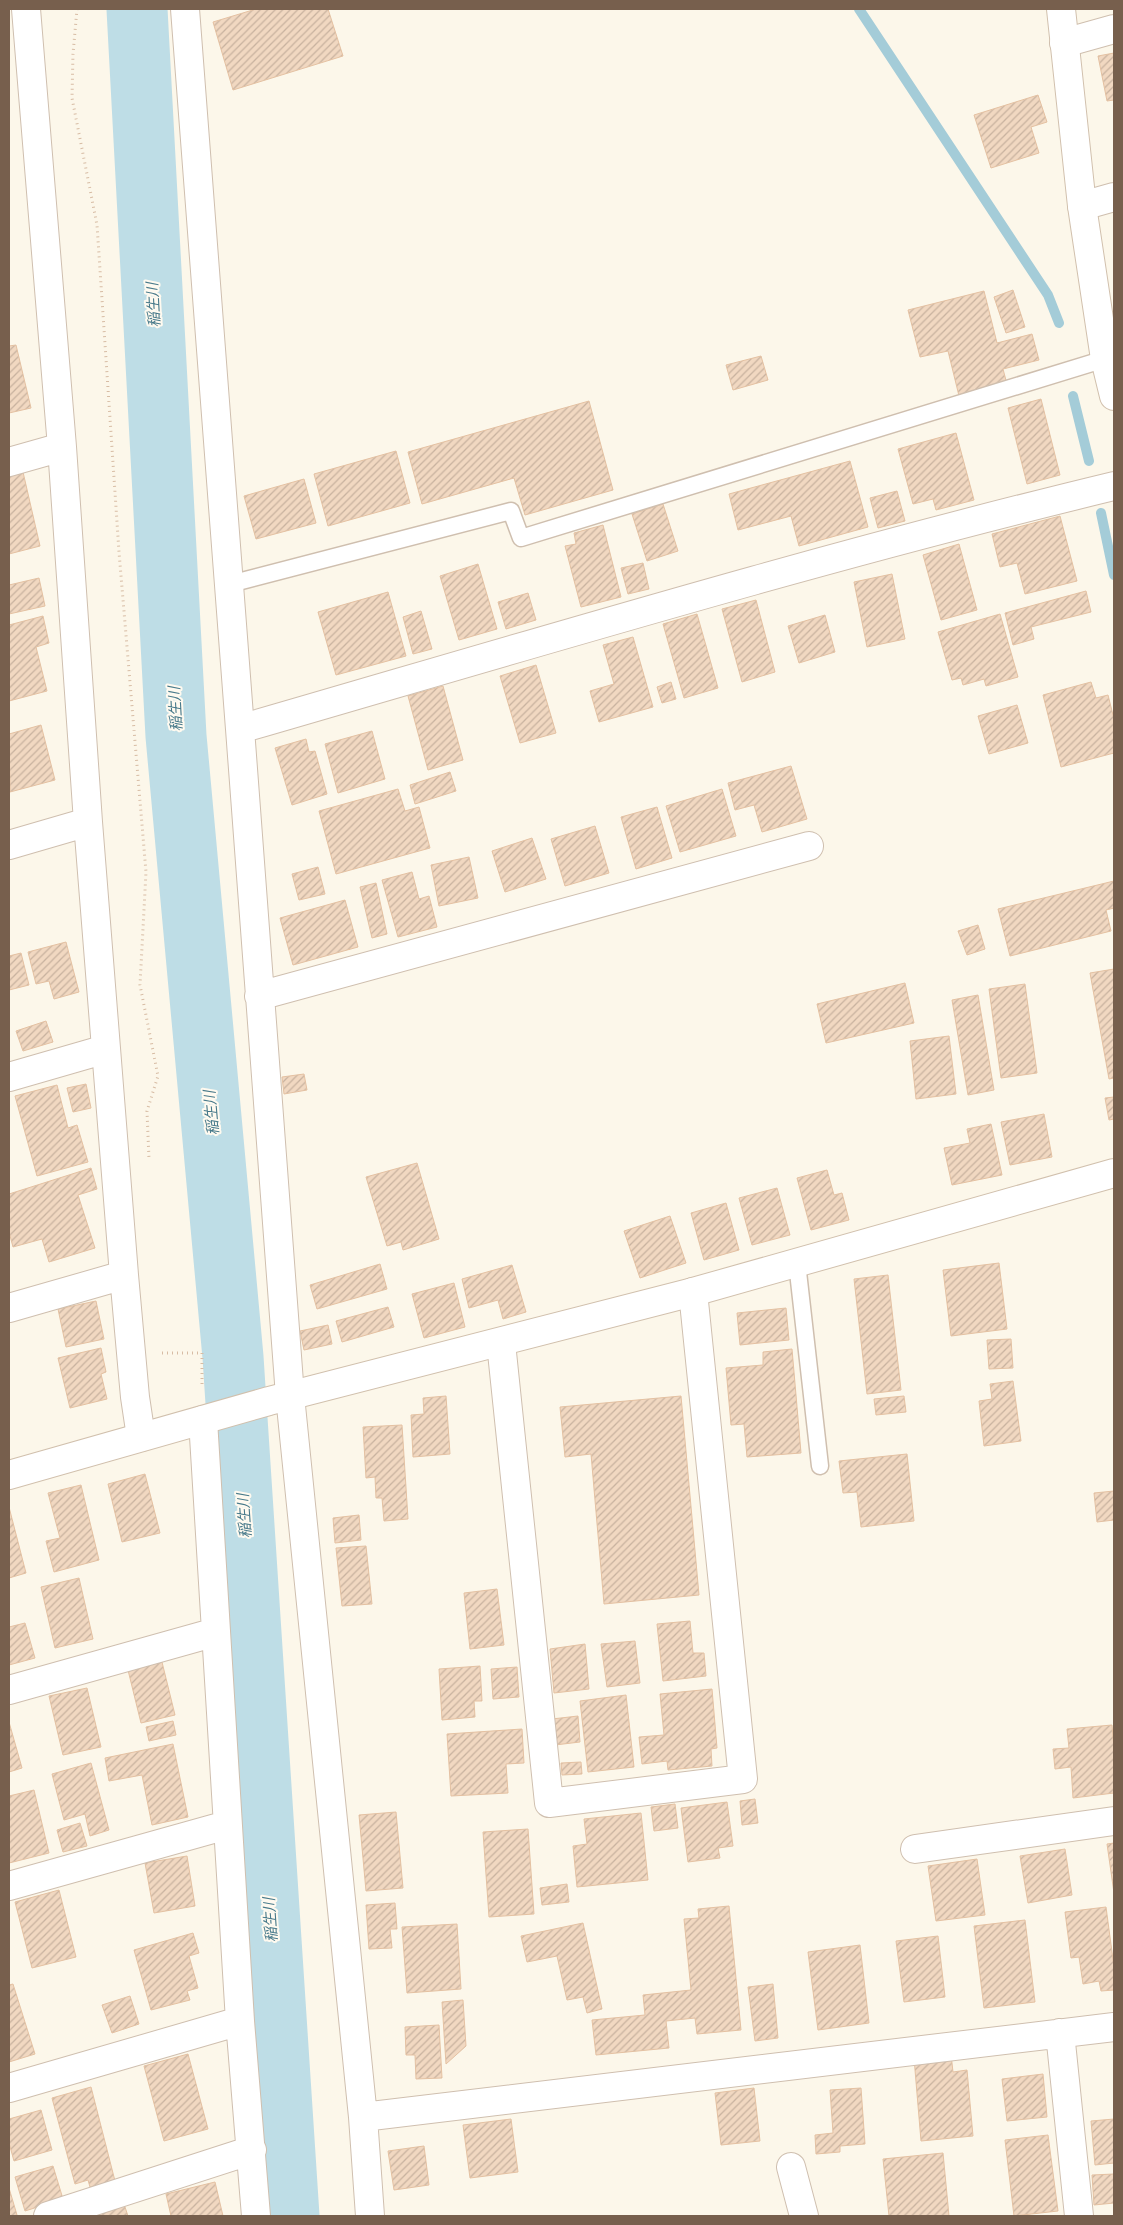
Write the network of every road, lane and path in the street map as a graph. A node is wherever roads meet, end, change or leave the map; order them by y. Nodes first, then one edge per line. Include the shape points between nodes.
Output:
1 (26, 9) edge
2 (77, 9) edge
3 (186, 9) edge
4 (1061, 9) edge
5 (1114, 29) edge
6 (1064, 43) junction
7 (1114, 198) edge
8 (1082, 206) junction
9 (1105, 359) junction
10 (1114, 396) edge
11 (62, 447) junction
12 (9, 462) edge
13 (1114, 486) edge
14 (230, 584) junction
15 (240, 730) junction
16 (88, 822) junction
17 (9, 845) edge
18 (809, 846) dead end
19 (259, 996) junction
20 (106, 1049) junction
21 (9, 1077) edge
22 (149, 1168) dead end
23 (1114, 1173) edge
24 (796, 1263) junction
25 (124, 1275) junction
26 (693, 1292) junction
27 (9, 1308) edge
28 (501, 1343) junction
29 (157, 1352) dead end
30 (280, 1399) junction
31 (208, 1418) junction
32 (141, 1437) junction
33 (820, 1466) dead end
34 (9, 1475) edge
35 (216, 1632) junction
36 (9, 1690) edge
37 (1114, 1821) edge
38 (227, 1825) junction
39 (915, 1849) dead end
40 (9, 1886) edge
41 (240, 2021) junction
42 (1114, 2027) edge
43 (1060, 2033) junction
44 (9, 2088) edge
45 (363, 2117) junction
46 (252, 2150) junction
47 (791, 2167) dead end
48 (48, 2216) edge
49 (256, 2216) edge
50 (370, 2216) edge
51 (804, 2216) edge
52 (1080, 2216) edge

1 - 11 street
2 - 22 path via 72,98 97,225 118,552 146,872 140,985 158,1076 147,1112
3 - 14 street
4 - 6 street
5 - 6 street
6 - 8 street
7 - 8 street
8 - 9 street
9 - 10 street
9 - 14 lane via 521,538 511,511
11 - 12 street
11 - 16 street
13 - 15 street via 998,514
14 - 15 street
15 - 19 street
16 - 17 street
16 - 20 street
18 - 19 street
19 - 30 street
20 - 21 street
20 - 25 street
23 - 24 street
24 - 26 street
24 - 33 lane
25 - 27 street
25 - 32 street
26 - 28 street
26 - 28 street via 743,1779 550,1803
28 - 30 street
29 - 31 path via 202,1353
30 - 31 street
30 - 45 street
31 - 32 street
31 - 35 street
32 - 34 street
35 - 36 street
35 - 38 street
37 - 39 street
38 - 40 street
38 - 41 street
41 - 44 street
41 - 46 street
42 - 43 street
43 - 45 street
43 - 52 street
45 - 50 street
46 - 48 street
46 - 49 street
47 - 51 street

